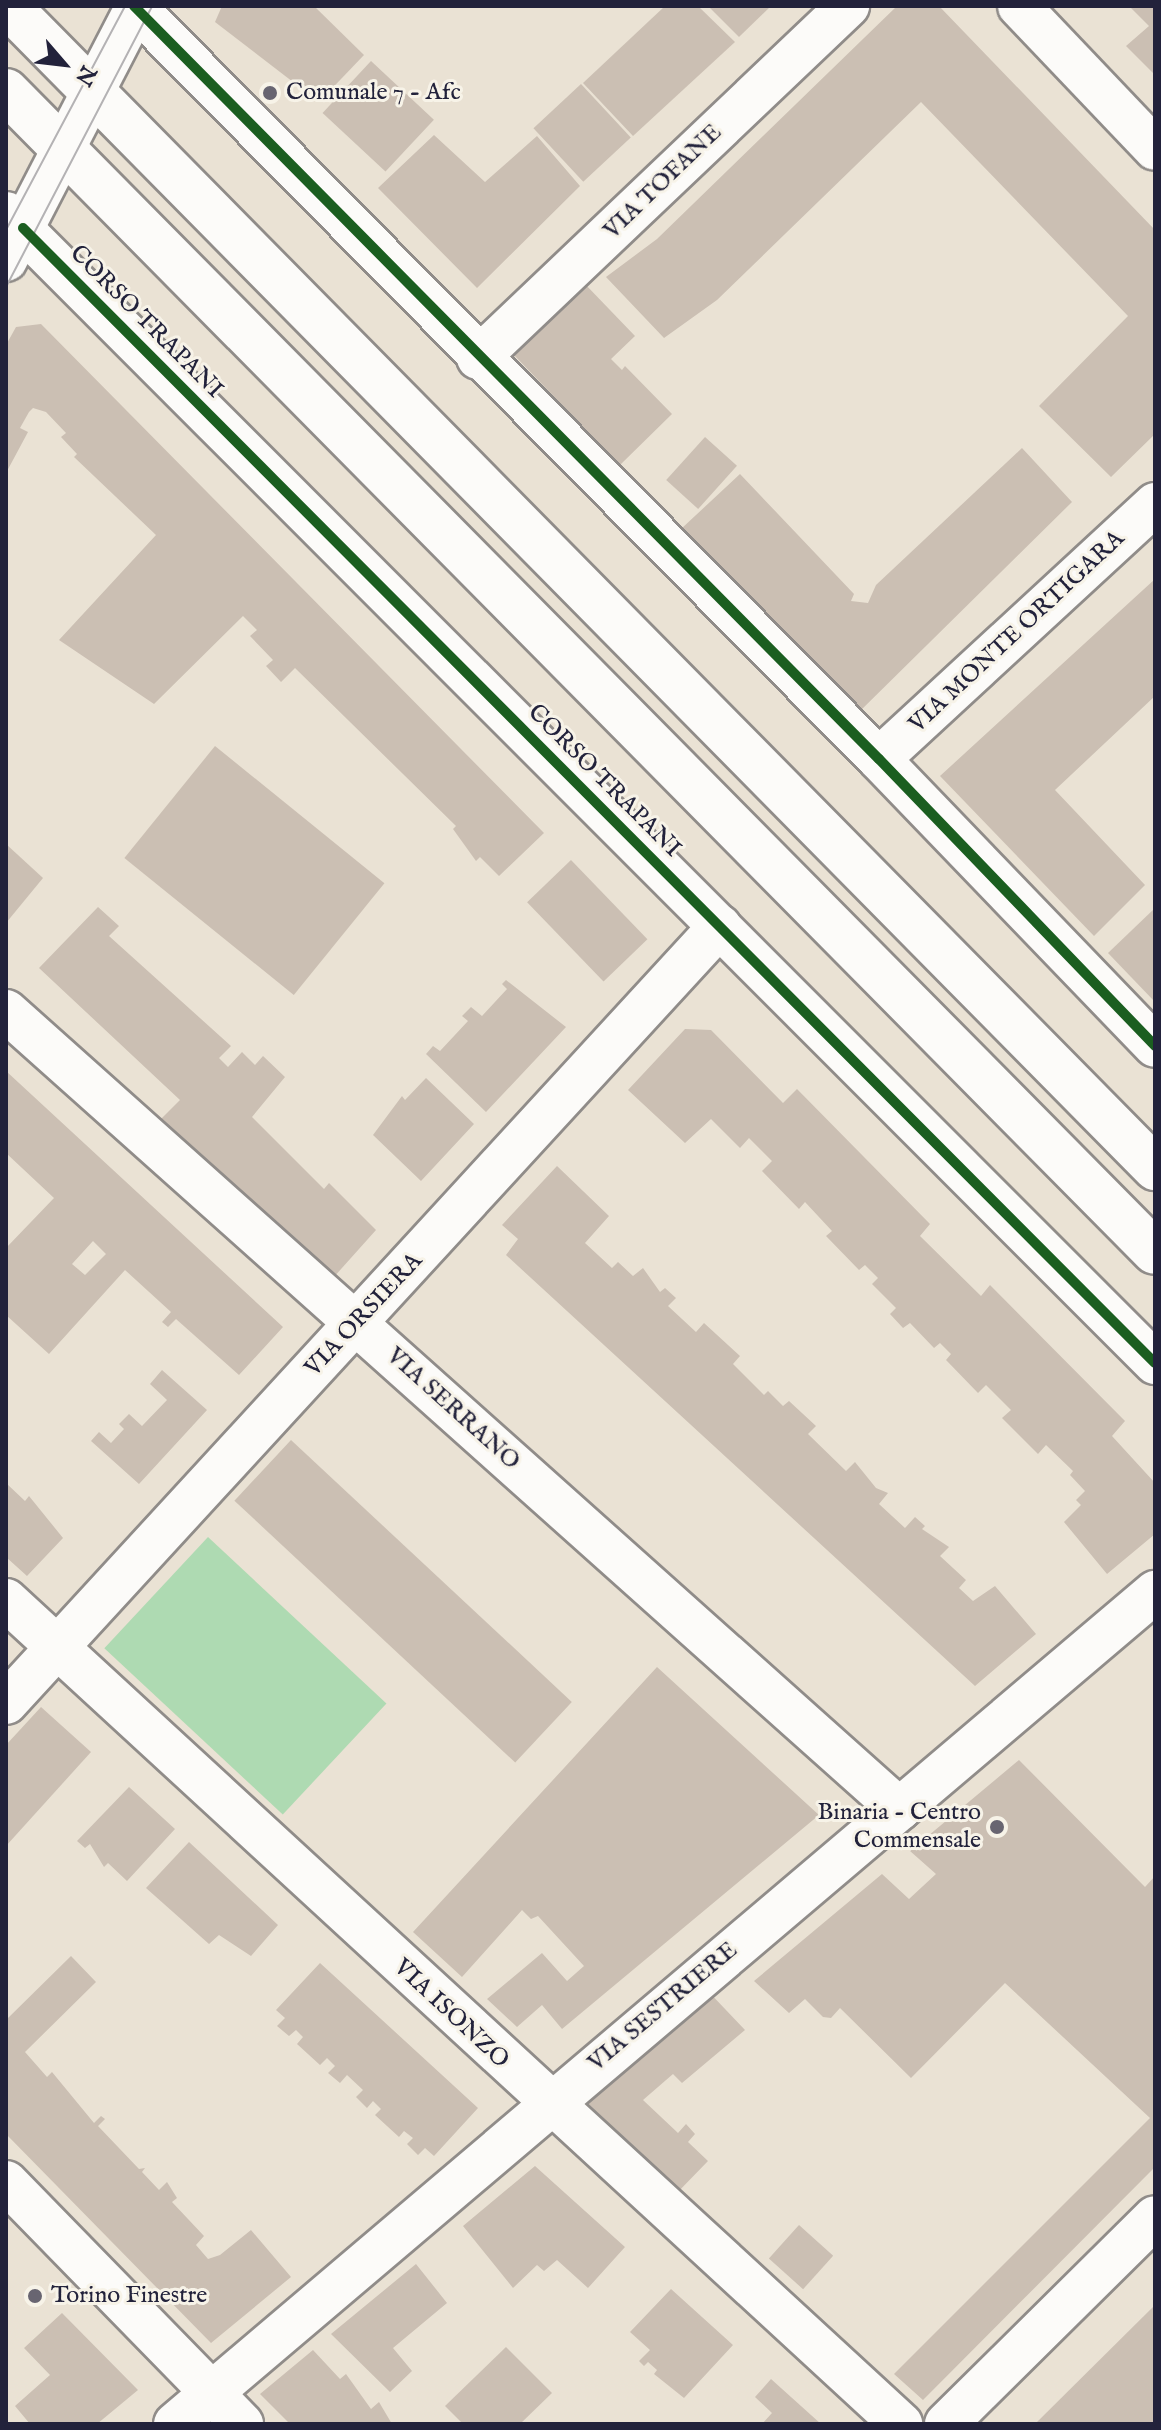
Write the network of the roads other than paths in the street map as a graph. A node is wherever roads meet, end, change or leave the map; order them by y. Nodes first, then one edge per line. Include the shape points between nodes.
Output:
1 (8, 6) edge
2 (848, 6) edge
3 (1019, 6) edge
4 (135, 7) edge
5 (6, 91) edge
6 (94, 93) junction
7 (64, 148) junction
8 (1155, 149) edge
9 (12, 233) edge
10 (478, 358) junction
11 (1155, 504) edge
12 (879, 759) junction
13 (720, 926) junction
14 (6, 1011) edge
15 (1155, 1046) edge
16 (1155, 1168) edge
17 (1155, 1252) edge
18 (358, 1323) junction
19 (1155, 1363) edge
20 (1155, 1592) edge
21 (6, 1600) edge
22 (57, 1647) junction
23 (6, 1703) edge
24 (899, 1809) junction
25 (549, 2105) junction
26 (6, 2182) edge
27 (1155, 2217) edge
28 (211, 2393) junction
29 (175, 2424) edge
30 (242, 2424) edge
31 (901, 2424) edge
32 (946, 2424) edge

1 - 6 main road
2 - 10 street, VIA TOFANE
3 - 8 street
4 - 6 street
4 - 10 street
5 - 7 main road
6 - 7 street
6 - 16 main road
7 - 9 street
7 - 17 main road
9 - 13 street, CORSO TRAPANI
10 - 12 street
11 - 12 street, VIA MONTE ORTIGARA
12 - 15 street
13 - 18 street, VIA ORSIERA
13 - 19 street, CORSO TRAPANI
14 - 18 street, VIA SERRANO
18 - 22 street, VIA ORSIERA
18 - 24 street, VIA SERRANO
20 - 24 street, VIA SESTRIERE
21 - 22 street, VIA ISONZO
22 - 23 street, VIA ORSIERA
22 - 25 street, VIA ISONZO
24 - 25 street, VIA SESTRIERE
25 - 28 street, VIA SESTRIERE
25 - 31 street, VIA ISONZO
26 - 28 street
27 - 32 street
28 - 29 street, VIA SESTRIERE
28 - 30 street

